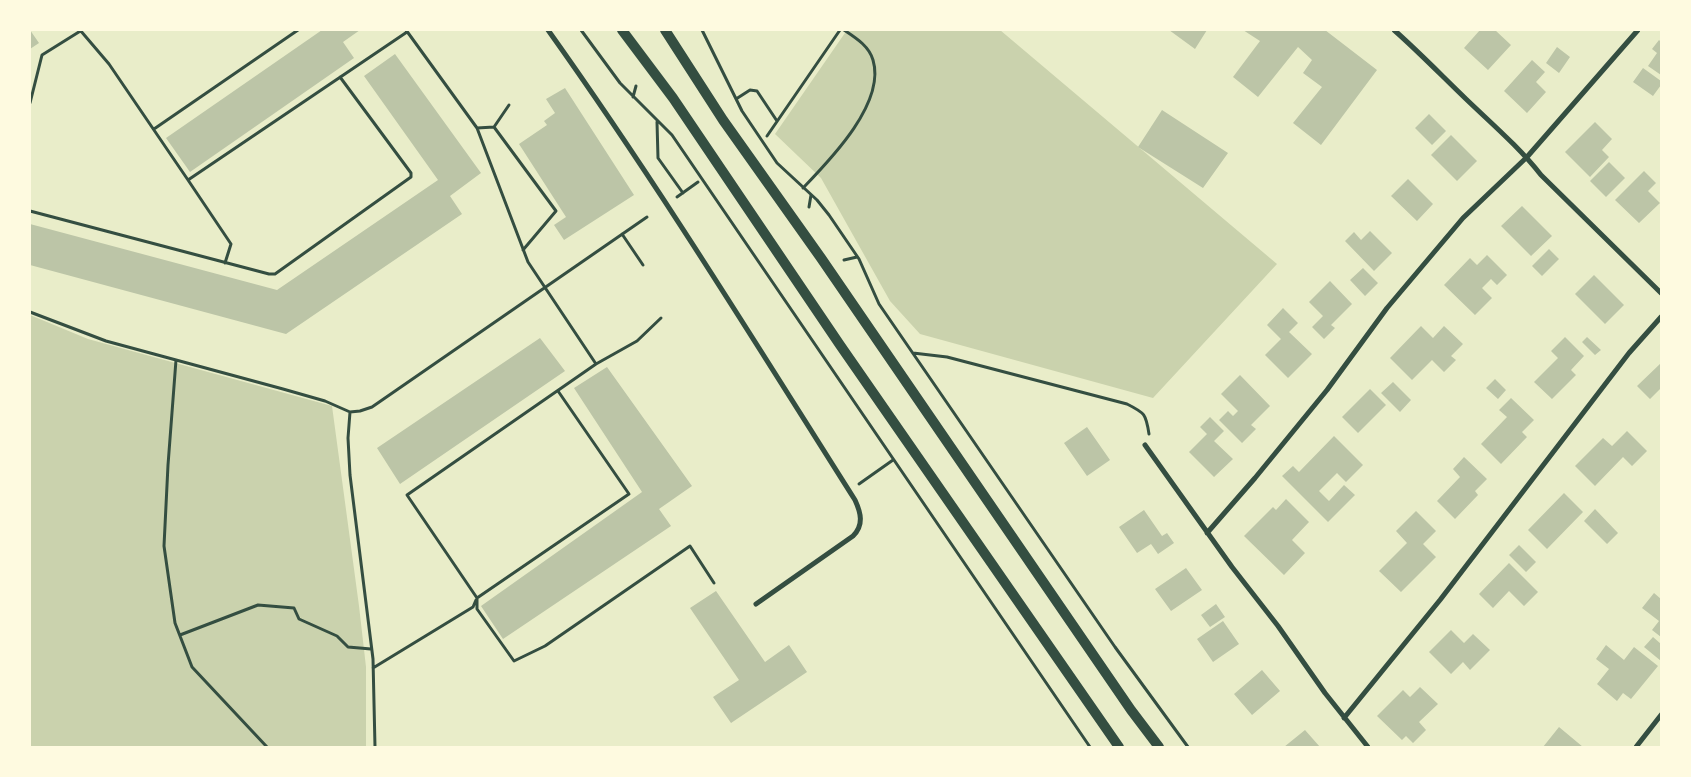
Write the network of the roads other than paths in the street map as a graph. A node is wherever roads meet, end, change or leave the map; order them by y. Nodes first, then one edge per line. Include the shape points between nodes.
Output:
1 (548, 30) edge
2 (622, 30) edge
3 (664, 30) edge
4 (1394, 30) edge
5 (1638, 30) edge
6 (1527, 157) junction
7 (1661, 293) edge
8 (1661, 317) edge
9 (1145, 446) road end
10 (1207, 533) junction
11 (756, 604) dead end
12 (1661, 715) edge
13 (1344, 718) junction
14 (1119, 747) edge
15 (1158, 747) edge
16 (1368, 747) edge
17 (1636, 747) edge

1 - 11 street via 666,201 860,510 859,530 853,536
2 - 14 main road via 673,98
3 - 15 main road
4 - 6 street
5 - 6 street
6 - 7 street via 1541,175
6 - 10 street via 1463,218 1387,308 1327,390
8 - 13 street via 1629,353 1446,592
9 - 10 street
10 - 13 street
12 - 17 street
13 - 16 street

